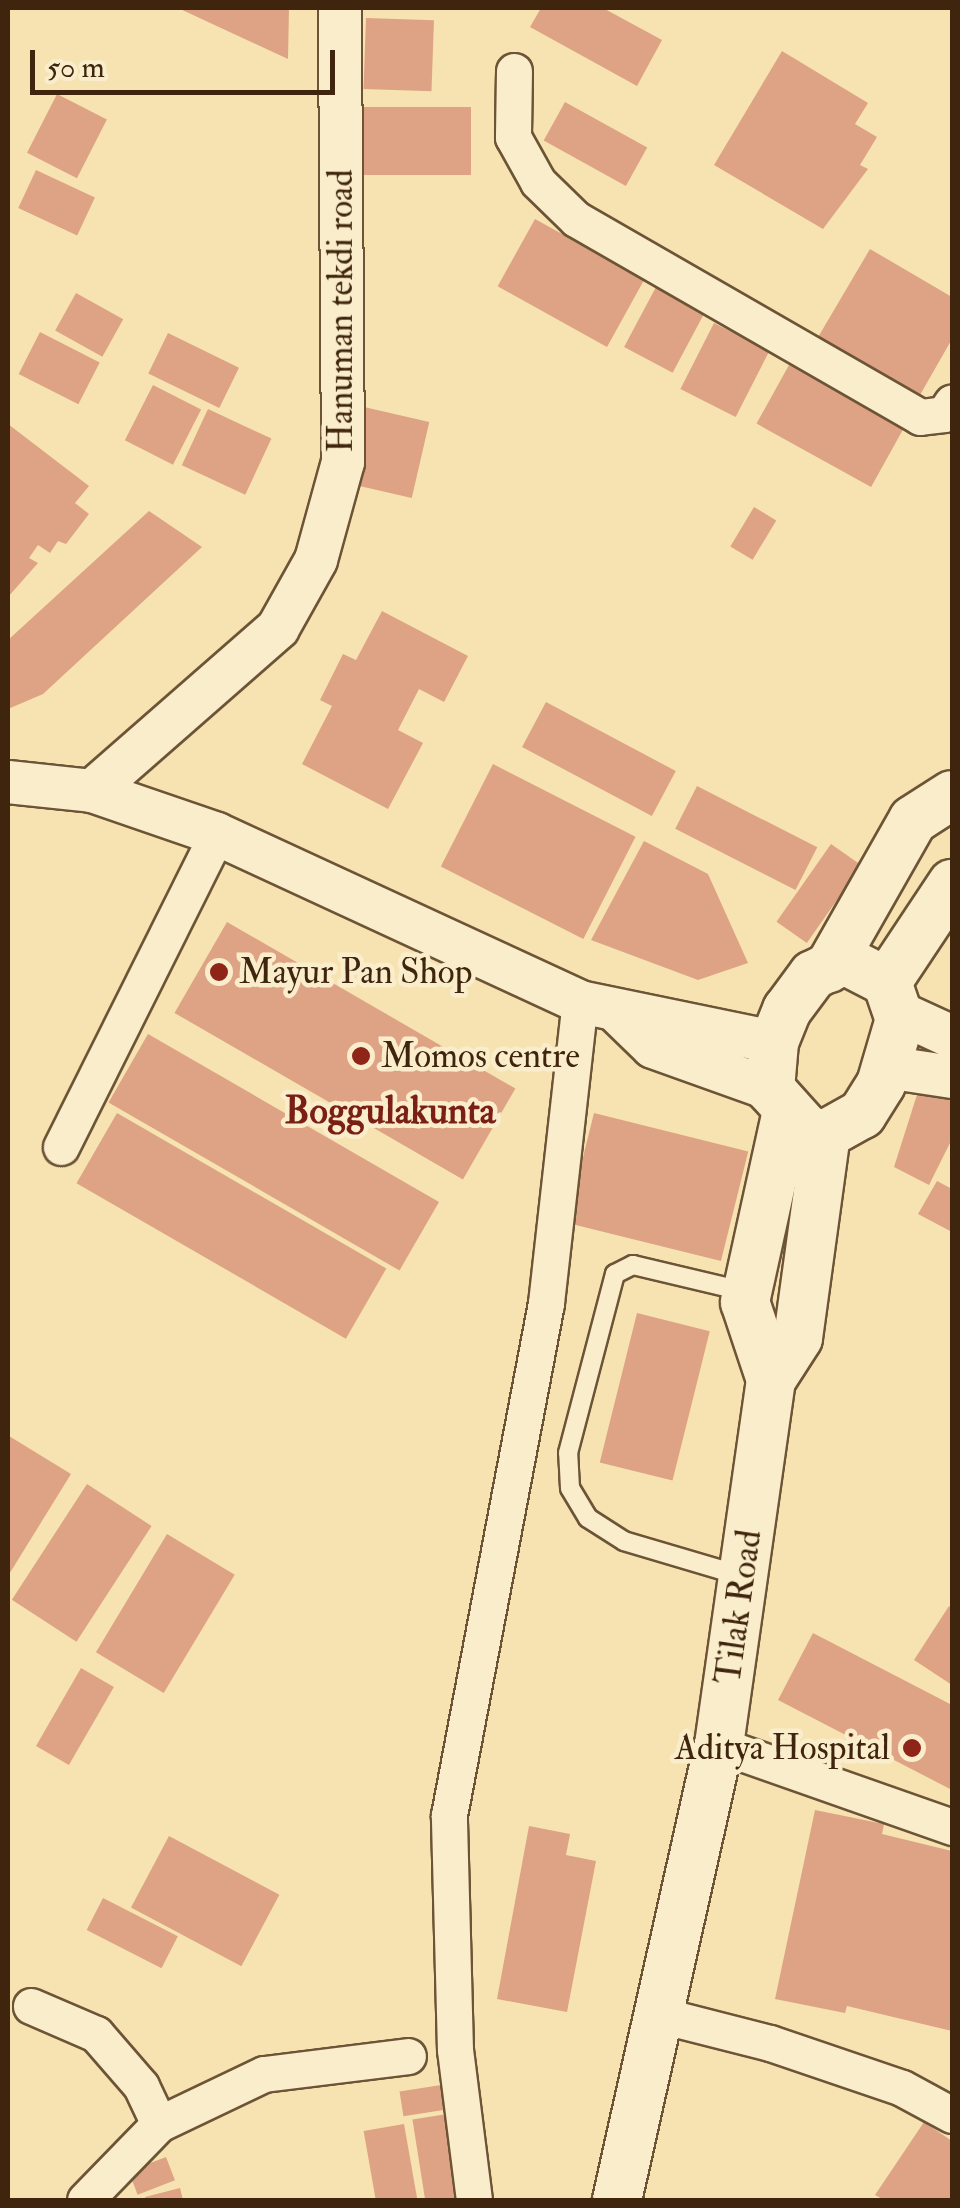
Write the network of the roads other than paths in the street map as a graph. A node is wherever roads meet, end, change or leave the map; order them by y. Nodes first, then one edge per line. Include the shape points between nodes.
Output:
1 (340, 8) edge
2 (514, 71) dead end
3 (952, 402) edge
4 (8, 782) edge
5 (92, 791) junction
6 (952, 795) edge
7 (218, 834) junction
8 (952, 884) edge
9 (829, 968) junction
10 (892, 997) junction
11 (599, 1008) junction
12 (952, 1036) edge
13 (774, 1042) junction
14 (886, 1067) junction
15 (952, 1077) edge
16 (794, 1111) junction
17 (61, 1147) dead end
18 (747, 1292) junction
19 (771, 1380) junction
20 (743, 1576) junction
21 (719, 1745) junction
22 (952, 1827) edge
23 (31, 2006) dead end
24 (660, 2016) junction
25 (408, 2056) dead end
26 (952, 2115) edge
27 (159, 2124) junction
28 (85, 2200) edge
29 (474, 2200) edge
30 (617, 2200) edge

1 - 5 street, Hanuman tekdi road via 344,462 316,560 278,628
2 - 3 street via 513,137 538,182 576,219 920,417 944,414
4 - 5 street
5 - 7 street
6 - 9 main road via 913,820
7 - 11 street
7 - 17 street
8 - 10 main road
9 - 10 main road via 844,960
9 - 13 main road via 813,975 786,1010
10 - 12 street
10 - 14 main road
11 - 13 street via 713,1025
11 - 16 street via 654,1048
11 - 29 street via 449,1815 455,2050
13 - 16 main road
14 - 15 street
14 - 16 main road via 862,1114
16 - 18 main road
16 - 19 main road, Tilak Road via 798,1338
18 - 19 main road
18 - 20 lane via 623,1268 616,1274 568,1453 570,1488 588,1518 624,1541
19 - 20 main road, Tilak Road
20 - 21 main road, Tilak Road
21 - 22 street
21 - 24 main road, Tilak Road
23 - 27 street via 96,2034 141,2086
24 - 26 street via 770,2043 902,2088
24 - 30 main road, Tilak Road
25 - 27 street via 264,2074
27 - 28 street

